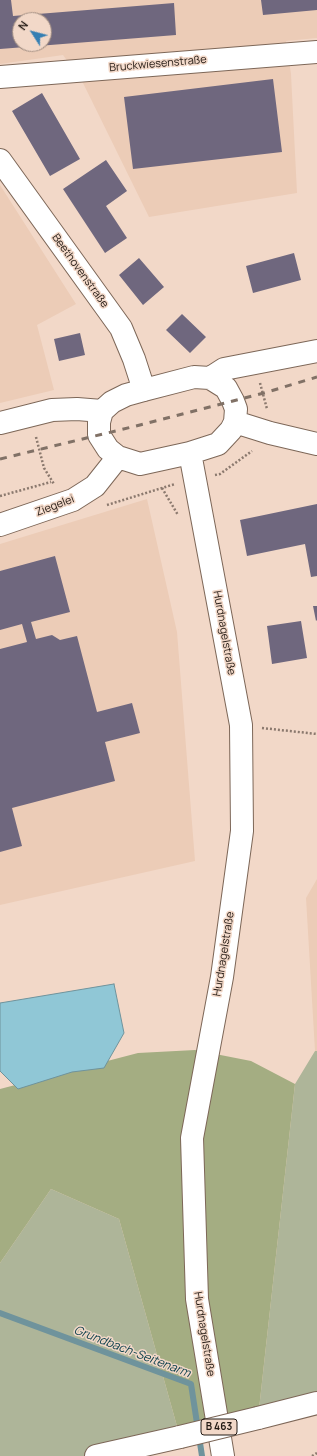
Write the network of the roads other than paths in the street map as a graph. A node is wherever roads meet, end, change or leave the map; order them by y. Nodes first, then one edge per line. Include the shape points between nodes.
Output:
1 (317, 52) edge
2 (0, 77) edge
3 (0, 160) edge
4 (317, 351) edge
5 (210, 378) junction
6 (144, 390) junction
7 (102, 411) junction
8 (235, 422) junction
9 (0, 423) edge
10 (317, 444) edge
11 (190, 453) junction
12 (118, 457) junction
13 (0, 525) edge
14 (317, 1403) edge
15 (96, 1456) edge
16 (223, 1456) edge

1 - 2 street, Bruckwiesenstraße
3 - 6 street, Beethovenstraße via 121,328
4 - 5 street via 224,369
5 - 6 street via 194,378
5 - 8 street via 226,388 236,409
6 - 7 street via 126,395
7 - 9 street via 52,410
7 - 12 street via 99,435 108,449
8 - 10 street
8 - 11 street via 218,444
11 - 12 street via 140,464
11 - 16 street, Hurdnagelstraße via 241,725 242,831 222,977 192,1138 197,1299
12 - 13 street, Ziegelei via 95,486 73,500
14 - 15 street, B 463, bridge

